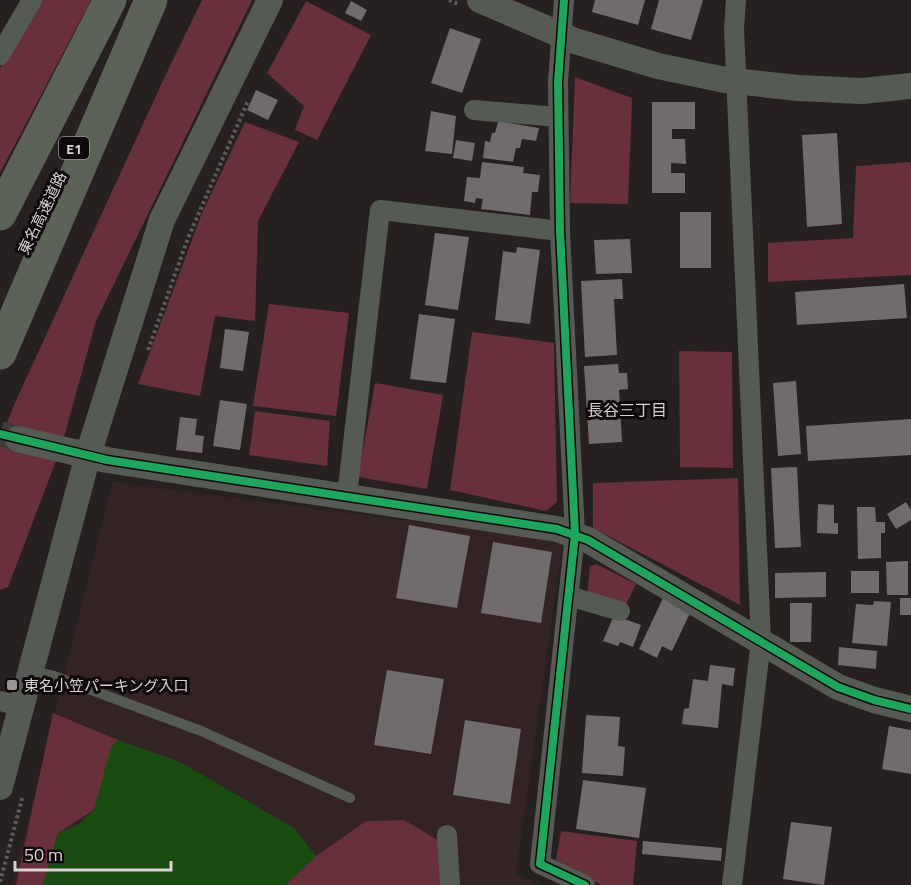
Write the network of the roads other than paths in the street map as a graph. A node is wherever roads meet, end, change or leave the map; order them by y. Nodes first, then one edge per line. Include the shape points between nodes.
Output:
1 (32, 0) edge
2 (110, 0) edge
3 (151, 0) edge
4 (270, 0) edge
5 (480, 0) edge
6 (564, 0) edge
7 (736, 0) edge
8 (0, 55) edge
9 (911, 86) edge
10 (474, 110) dead end
11 (558, 117) junction
12 (0, 214) edge
13 (560, 231) junction
14 (0, 298) edge
15 (0, 353) edge
16 (18, 439) tunnel mouth
17 (88, 454) junction
18 (347, 496) junction
19 (575, 534) junction
20 (568, 596) junction
21 (620, 611) dead end
22 (761, 640) junction
23 (32, 671) junction
24 (11, 704) edge
25 (911, 709) edge
26 (0, 787) edge
27 (350, 798) dead end
28 (447, 835) dead end
29 (450, 885) edge
30 (585, 885) edge
31 (732, 885) edge

1 - 8 street
2 - 12 highway, E1
3 - 14 highway, 東名高速道路 / E1
3 - 15 highway
4 - 17 street via 162,220
5 - 9 street, bridge via 575,41 658,66 725,80 862,91
6 - 11 street
7 - 22 street via 734,29
10 - 11 street
11 - 13 street
13 - 18 street via 380,210
13 - 19 street
16 - 17 street
17 - 18 street
17 - 23 street
18 - 19 street
19 - 20 street
19 - 22 street
20 - 21 street
20 - 30 street via 540,864
22 - 25 street via 838,687
22 - 31 street
23 - 24 street
23 - 27 lane via 201,731
24 - 26 street
28 - 29 street

